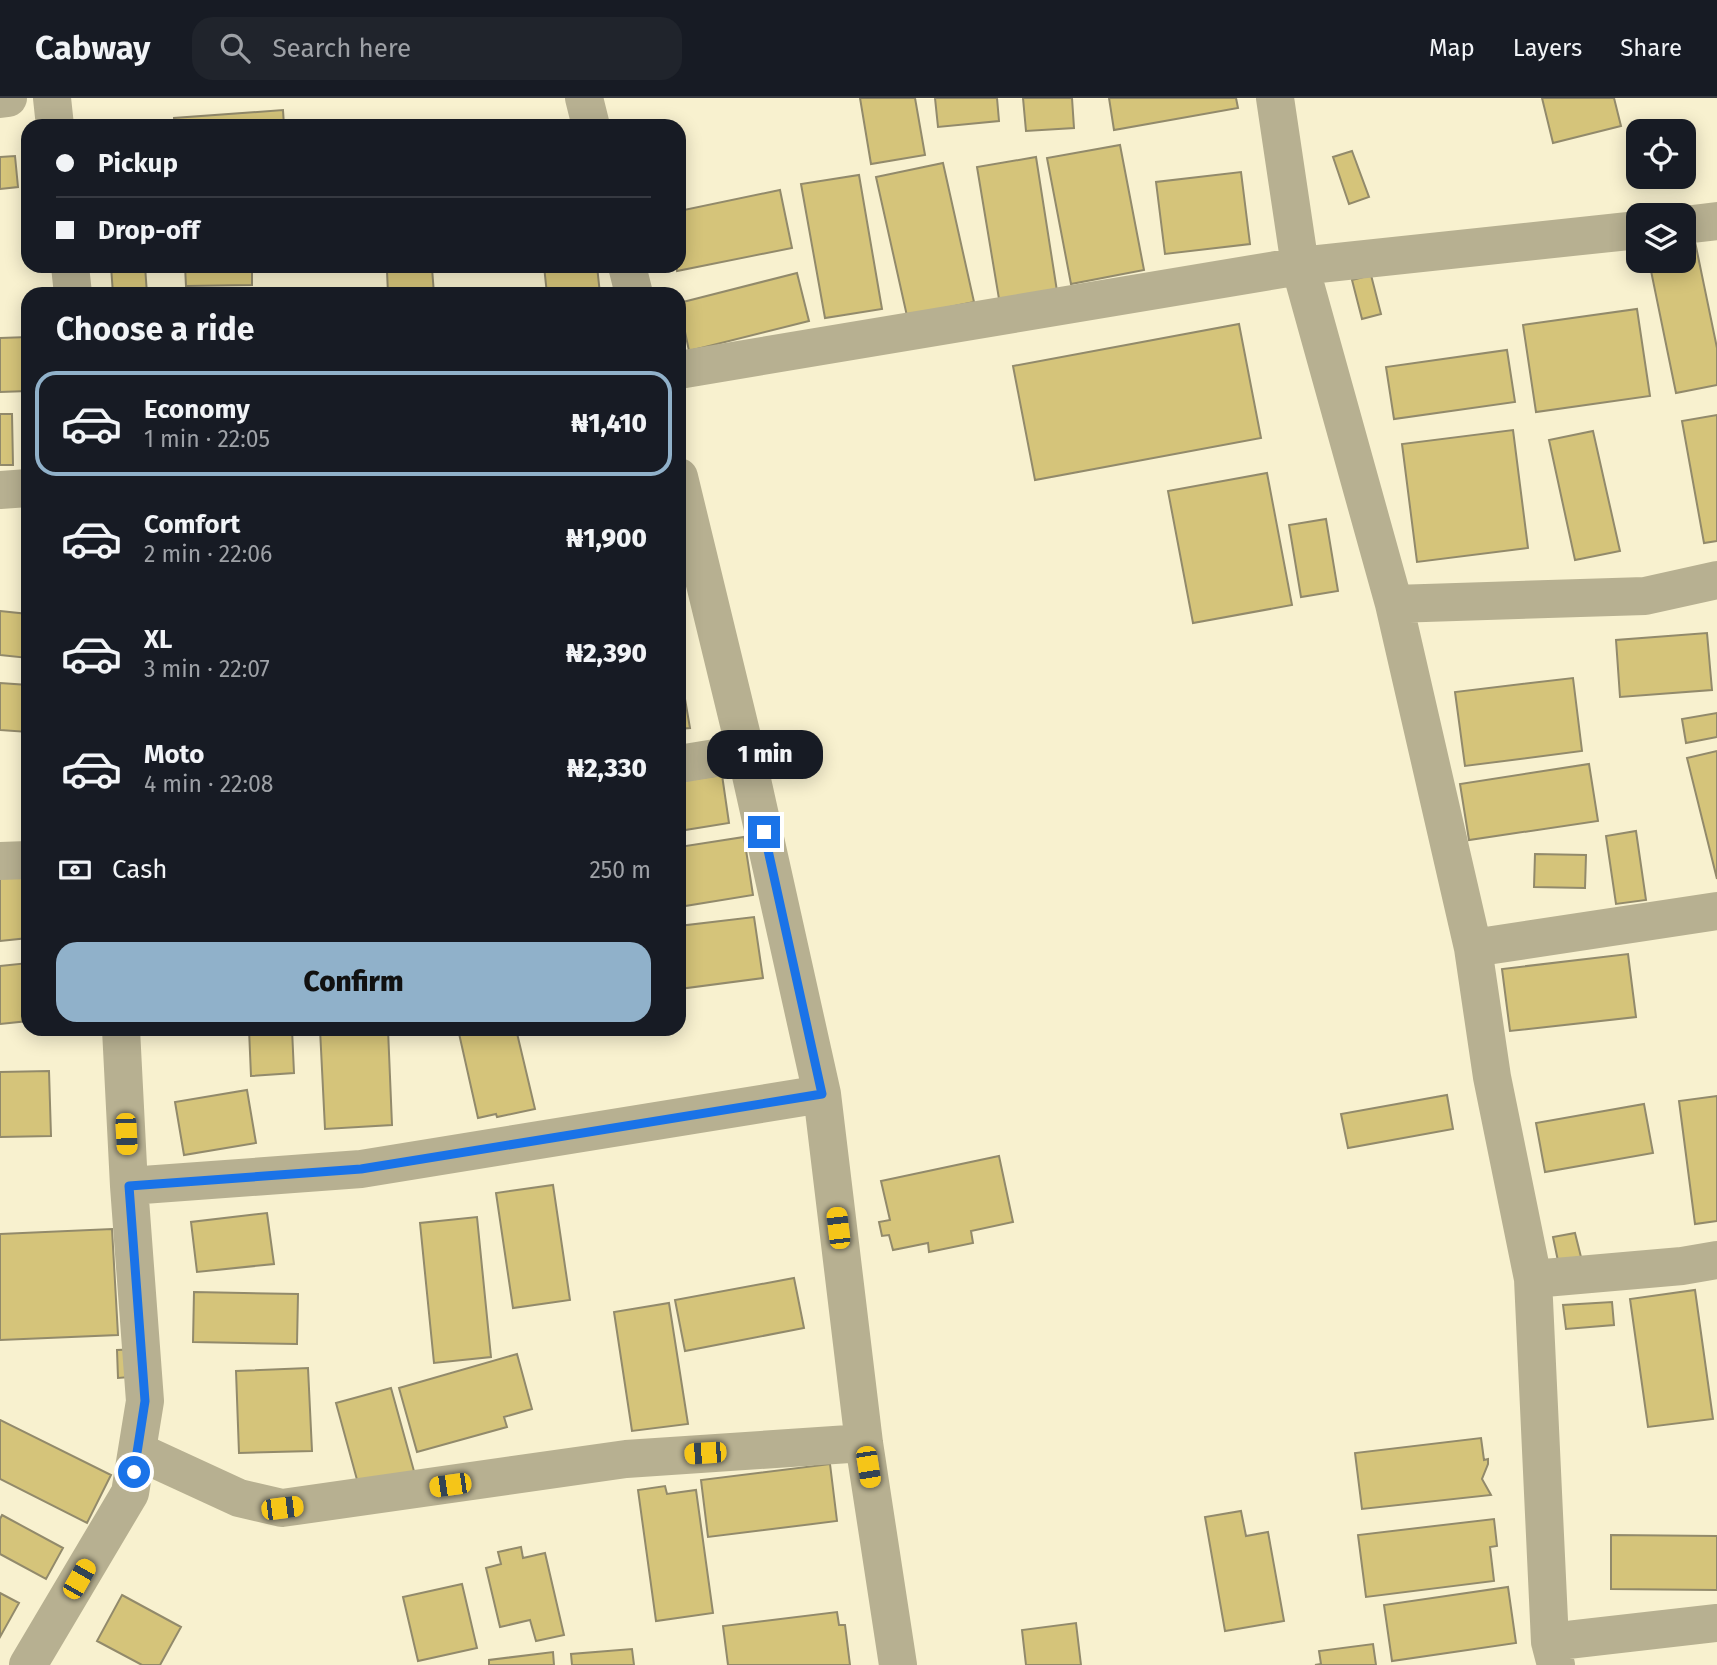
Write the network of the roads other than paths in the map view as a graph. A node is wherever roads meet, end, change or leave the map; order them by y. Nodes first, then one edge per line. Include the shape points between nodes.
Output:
1 (8, 98) edge
2 (52, 98) edge
3 (584, 98) edge
4 (1275, 98) edge
5 (0, 99) edge
6 (54, 119) edge
7 (589, 119) edge
8 (1717, 221) edge
9 (1696, 224) edge
10 (1626, 231) edge
11 (1300, 266) junction
12 (686, 369) edge
13 (21, 488) edge
14 (0, 490) edge
15 (686, 506) edge
16 (1717, 580) edge
17 (1394, 604) junction
18 (746, 753) junction
19 (686, 763) edge
20 (21, 860) edge
21 (0, 861) edge
22 (1717, 911) edge
23 (1473, 947) junction
24 (121, 1036) edge
25 (822, 1094) junction
26 (129, 1186) junction
27 (1717, 1260) edge
28 (1533, 1279) junction
29 (864, 1443) junction
30 (137, 1451) junction
31 (1717, 1623) edge
32 (1553, 1653) edge
33 (29, 1665) edge
34 (898, 1665) edge

1 - 5 street
2 - 6 street
3 - 7 street
4 - 11 street
8 - 9 street
10 - 11 street
11 - 12 street
11 - 17 street
13 - 14 street
15 - 18 street
16 - 17 street via 1645,596
17 - 23 street
18 - 19 street
18 - 25 street
20 - 21 street
22 - 23 street
23 - 28 street via 1492,1077
24 - 26 street
25 - 26 street via 361,1169
25 - 29 street
26 - 30 street via 145,1401
27 - 28 street
28 - 32 street
29 - 30 street via 626,1459 282,1508 239,1498
29 - 34 street
30 - 33 street via 130,1493
31 - 32 street

